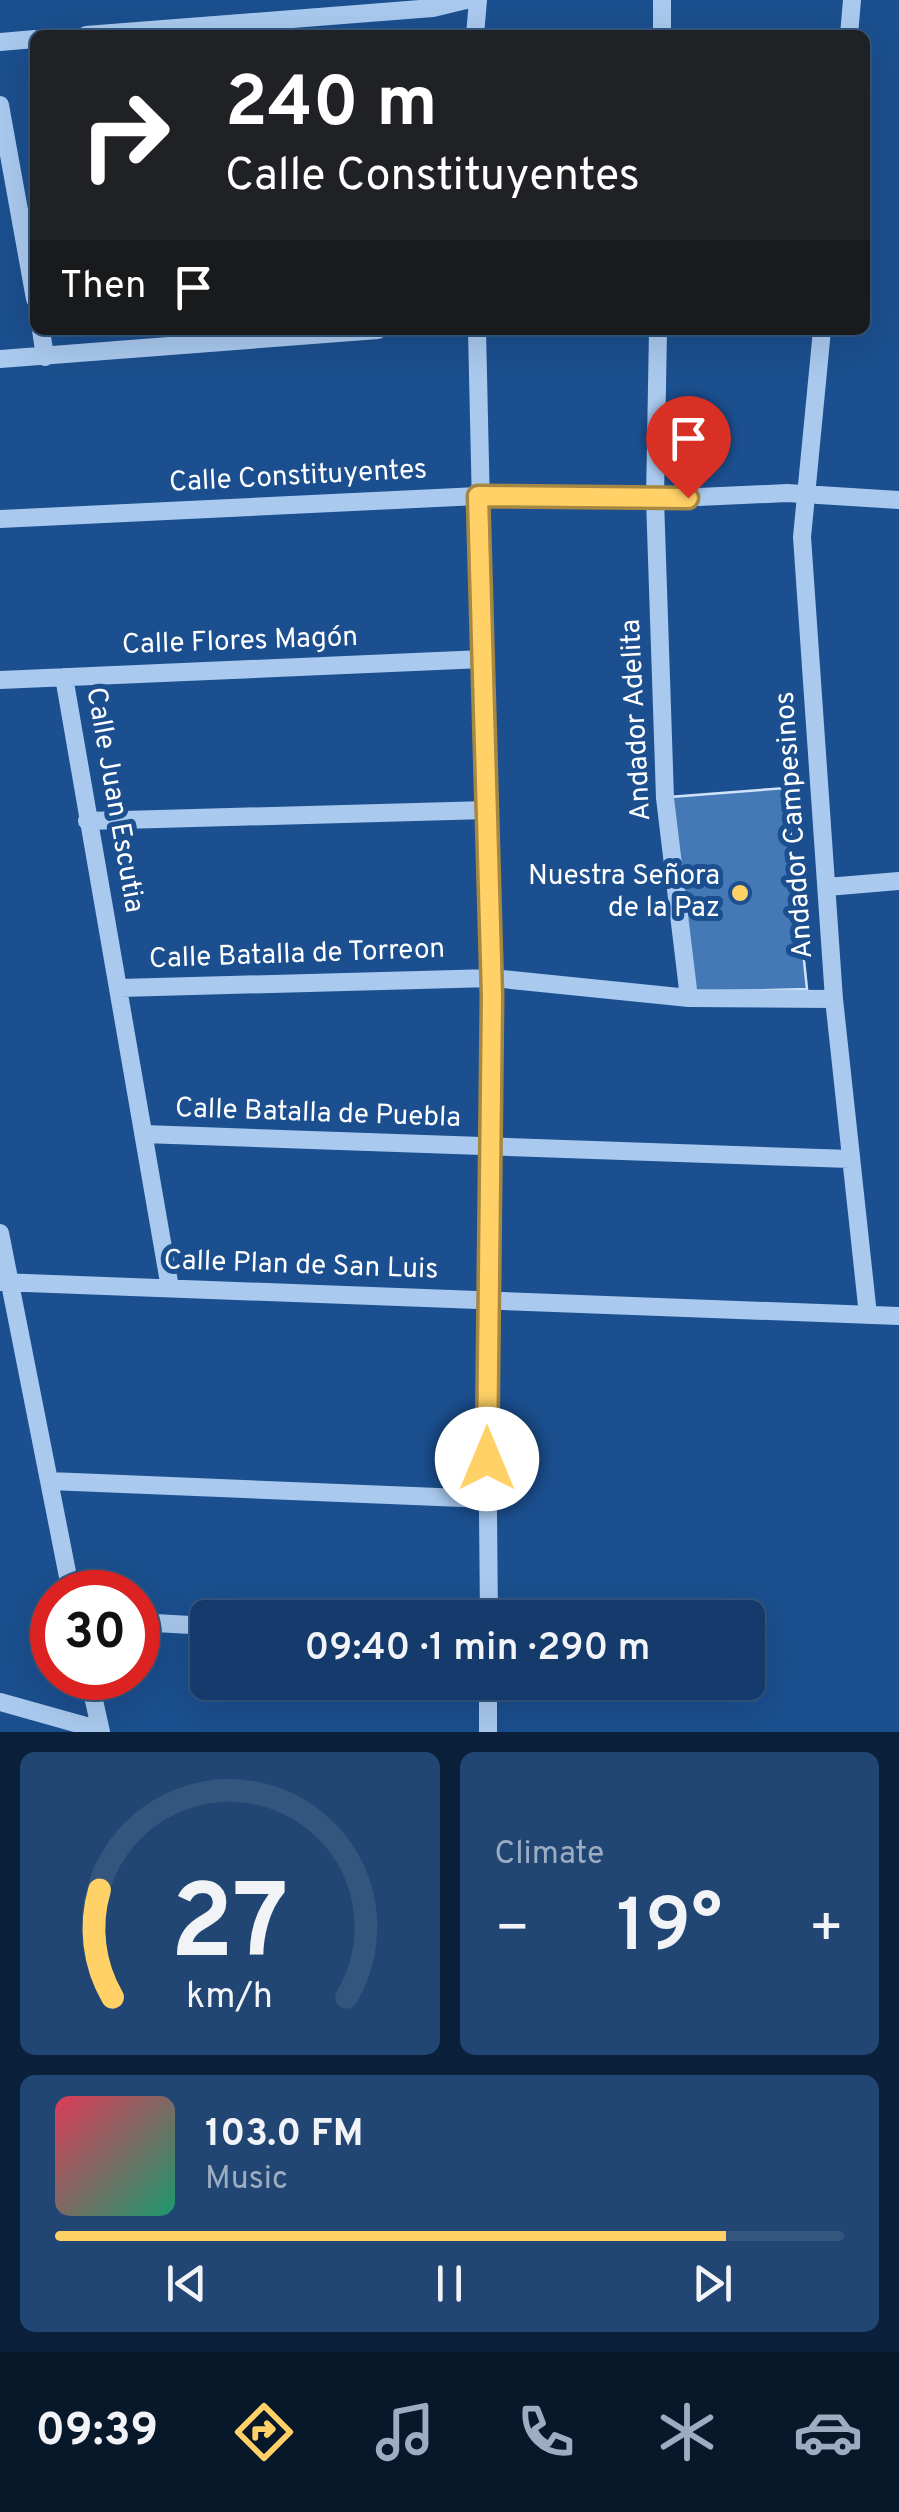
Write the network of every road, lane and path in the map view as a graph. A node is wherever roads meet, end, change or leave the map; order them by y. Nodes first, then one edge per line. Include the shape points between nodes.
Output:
1 (466, 0) edge
2 (478, 0) edge
3 (662, 0) edge
4 (852, 0) edge
5 (274, 28) edge
6 (220, 30) edge
7 (475, 30) edge
8 (662, 30) edge
9 (849, 30) edge
10 (30, 39) edge
11 (0, 42) edge
12 (0, 105) edge
13 (30, 271) edge
14 (41, 335) edge
15 (269, 335) edge
16 (477, 335) edge
17 (658, 335) edge
18 (822, 335) edge
19 (45, 356) junction
20 (0, 360) edge
21 (808, 494) junction
22 (478, 496) junction
23 (656, 499) junction
24 (899, 500) edge
25 (0, 519) edge
26 (483, 660) junction
27 (64, 677) junction
28 (0, 680) edge
29 (487, 810) junction
30 (87, 822) junction
31 (899, 881) edge
32 (827, 887) junction
33 (492, 978) junction
34 (120, 988) junction
35 (688, 998) junction
36 (834, 999) junction
37 (144, 1134) junction
38 (489, 1148) junction
39 (850, 1159) junction
40 (0, 1233) edge
41 (4, 1282) edge
42 (170, 1288) junction
43 (486, 1300) junction
44 (868, 1315) junction
45 (899, 1316) edge
46 (50, 1481) junction
47 (488, 1499) junction
48 (68, 1570) edge
49 (489, 1600) edge
50 (160, 1623) edge
51 (190, 1625) edge
52 (94, 1700) edge
53 (488, 1700) edge
54 (0, 1702) edge
55 (101, 1731) edge
56 (488, 1732) edge

1 - 5 street
2 - 7 street
3 - 8 street
4 - 9 street
5 - 6 street
10 - 11 street
12 - 13 street
14 - 19 street
15 - 19 street
16 - 22 street
17 - 23 street, Andador Adelita
18 - 21 street, Andador Campesinos
19 - 20 street
21 - 23 street, Calle Constituyentes
21 - 24 street, Calle Constituyentes
21 - 32 street, Andador Campesinos via 802,538
22 - 23 street, Calle Constituyentes
22 - 25 street, Calle Constituyentes
22 - 26 street
23 - 35 street, Andador Adelita via 665,798
26 - 27 street, Calle Flores Magón
26 - 29 street
27 - 28 street, Calle Flores Magón
27 - 30 street, Calle Juan Escutia
29 - 30 street
29 - 33 street
30 - 34 street, Calle Juan Escutia
31 - 32 street
32 - 36 street, Andador Campesinos
33 - 34 street, Calle Batalla de Torreon
33 - 35 street, Calle Batalla de Torreon
33 - 38 street
34 - 37 street, Calle Juan Escutia
35 - 36 street, Calle Batalla de Torreon
36 - 39 street, Andador Campesinos
37 - 38 street, Calle Batalla de Puebla
37 - 42 street, Calle Juan Escutia
38 - 39 street, Calle Batalla de Puebla
38 - 43 street
39 - 44 street, Andador Campesinos
40 - 41 street
41 - 42 street, Calle Plan de San Luis
41 - 46 street
42 - 43 street, Calle Plan de San Luis
43 - 44 street, Calle Plan de San Luis
43 - 47 street
44 - 45 street, Calle Plan de San Luis
46 - 47 street
46 - 48 street
47 - 49 street
50 - 51 street
52 - 55 street
53 - 56 street
54 - 55 street

